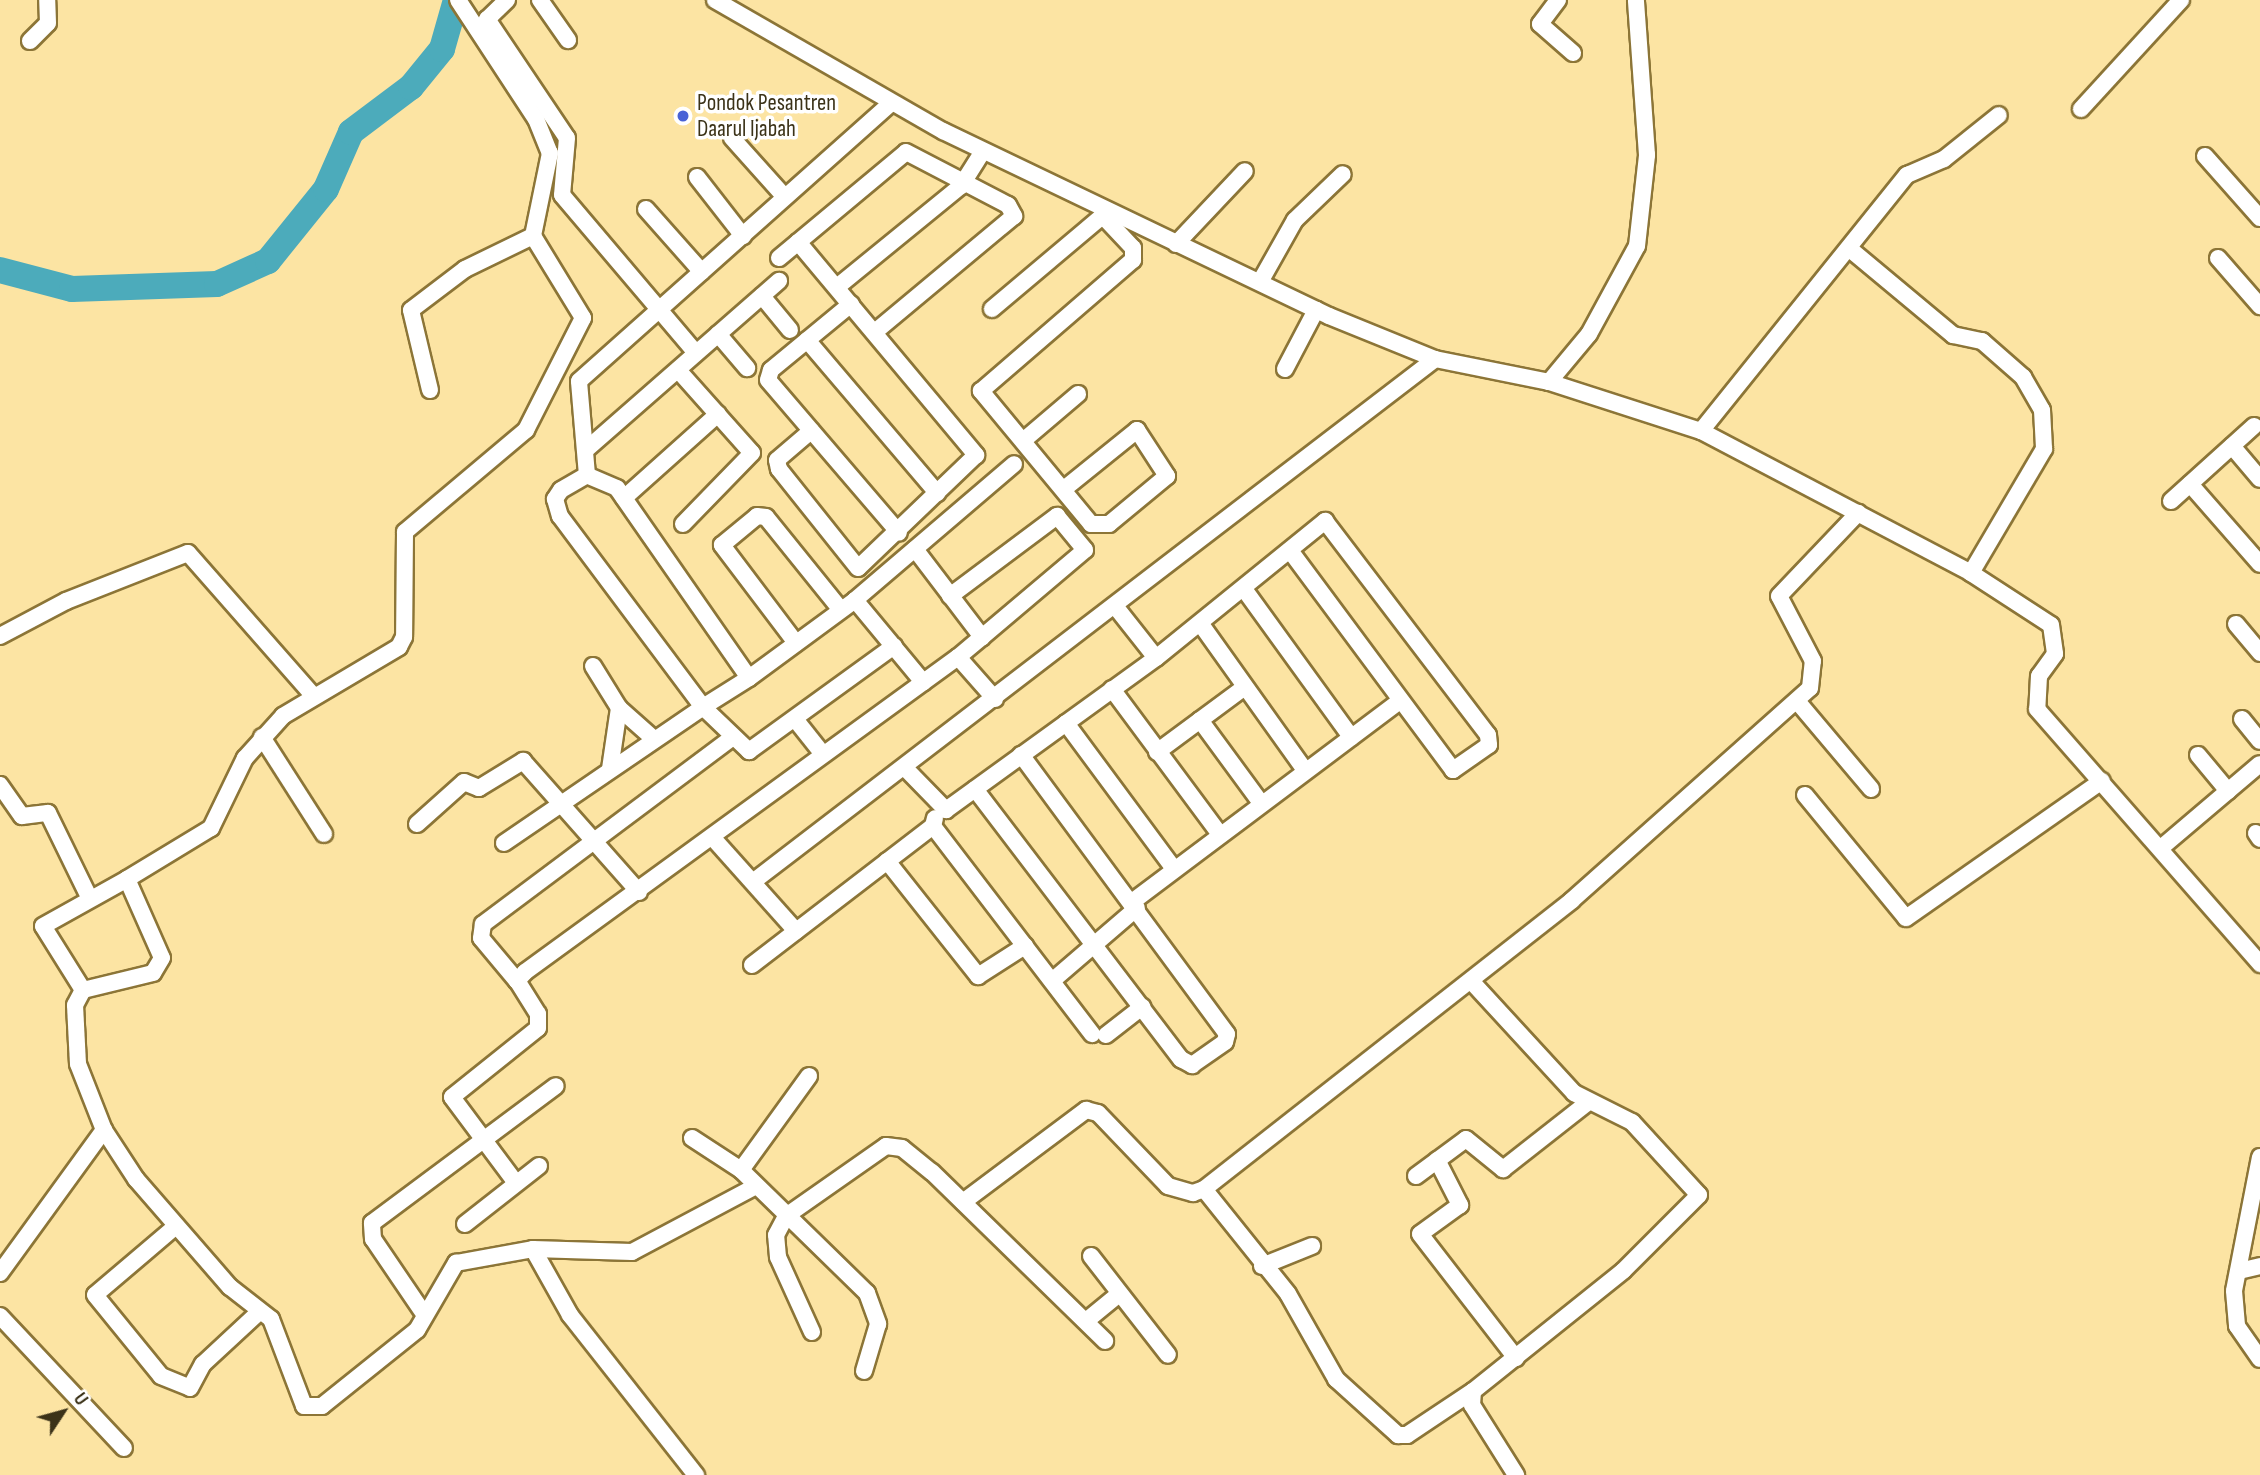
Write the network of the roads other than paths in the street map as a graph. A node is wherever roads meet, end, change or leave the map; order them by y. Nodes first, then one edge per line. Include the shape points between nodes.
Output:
1 (47, 0) edge
2 (507, 0) edge
3 (540, 0) edge
4 (715, 0) edge
5 (1558, 0) edge
6 (1636, 0) edge
7 (2181, 0) edge
8 (461, 4) edge
9 (568, 40) dead end
10 (30, 41) dead end
11 (1573, 53) dead end
12 (891, 103) junction
13 (2081, 109) dead end
14 (1999, 115) dead end
15 (732, 138) dead end
16 (983, 151) junction
17 (2205, 156) dead end
18 (1245, 171) dead end
19 (1343, 174) dead end
20 (697, 177) dead end
21 (961, 186) junction
22 (785, 197) junction
23 (646, 209) dead end
24 (1105, 214) junction
25 (2260, 218) edge
26 (533, 236) junction
27 (743, 236) junction
28 (798, 242) junction
29 (1175, 244) junction
30 (1851, 250) junction
31 (779, 258) dead end
32 (2218, 258) dead end
33 (702, 272) junction
34 (779, 281) dead end
35 (1260, 282) junction
36 (837, 287) junction
37 (762, 296) junction
38 (851, 304) junction
39 (2260, 306) edge
40 (992, 309) dead end
41 (660, 310) junction
42 (1316, 310) junction
43 (790, 330) dead end
44 (875, 332) junction
45 (718, 334) junction
46 (807, 340) junction
47 (696, 353) junction
48 (1435, 359) junction
49 (747, 368) dead end
50 (1285, 369) dead end
51 (678, 370) junction
52 (1549, 382) junction
53 (430, 390) dead end
54 (1077, 394) dead end
55 (718, 414) junction
56 (2254, 426) dead end
57 (811, 431) junction
58 (1701, 431) junction
59 (1024, 440) junction
60 (2232, 446) junction
61 (588, 448) junction
62 (1014, 464) dead end
63 (587, 475) junction
64 (2260, 479) edge
65 (2190, 484) junction
66 (1064, 489) junction
67 (937, 493) junction
68 (624, 498) junction
69 (2171, 501) dead end
70 (1858, 513) junction
71 (683, 524) dead end
72 (899, 533) junction
73 (915, 549) junction
74 (1291, 552) junction
75 (2260, 564) edge
76 (1971, 573) junction
77 (1244, 589) junction
78 (950, 596) junction
79 (855, 600) junction
80 (1115, 606) junction
81 (841, 610) junction
82 (1200, 624) junction
83 (2236, 624) dead end
84 (0, 636) edge
85 (982, 637) junction
86 (796, 643) junction
87 (894, 646) junction
88 (2260, 653) edge
89 (958, 657) junction
90 (1156, 658) junction
91 (593, 666) dead end
92 (749, 678) junction
93 (923, 682) junction
94 (1245, 687) junction
95 (1112, 689) junction
96 (312, 694) junction
97 (995, 699) junction
98 (1400, 701) junction
99 (1797, 701) junction
100 (703, 707) junction
101 (619, 708) junction
102 (795, 719) junction
103 (2242, 719) dead end
104 (1200, 720) junction
105 (1066, 723) junction
106 (262, 737) junction
107 (1351, 737) junction
108 (654, 739) junction
109 (730, 739) junction
110 (2260, 741) edge
111 (1157, 752) junction
112 (822, 753) junction
113 (1021, 755) junction
114 (2198, 755) dead end
115 (905, 768) junction
116 (610, 769) junction
117 (1306, 770) junction
118 (2257, 773) edge
119 (2102, 780) junction
120 (0, 785) edge
121 (975, 789) junction
122 (1871, 789) dead end
123 (2228, 791) junction
124 (1805, 795) dead end
125 (1261, 803) junction
126 (561, 804) junction
127 (937, 806) junction
128 (417, 824) dead end
129 (933, 826) junction
130 (324, 834) dead end
131 (1219, 834) junction
132 (712, 837) junction
133 (593, 841) junction
134 (504, 843) dead end
135 (2162, 847) junction
136 (887, 861) junction
137 (1174, 869) junction
138 (127, 879) junction
139 (754, 881) junction
140 (639, 892) junction
141 (89, 897) junction
142 (1135, 905) junction
143 (796, 931) junction
144 (1094, 944) junction
145 (1025, 946) junction
146 (2260, 964) edge
147 (752, 965) dead end
148 (517, 981) junction
149 (1052, 981) junction
150 (1472, 982) junction
151 (83, 990) junction
152 (1142, 1007) junction
153 (809, 1076) dead end
154 (556, 1086) dead end
155 (1586, 1104) junction
156 (104, 1130) junction
157 (692, 1138) dead end
158 (483, 1141) junction
159 (2260, 1157) edge
160 (1437, 1160) junction
161 (539, 1166) dead end
162 (741, 1170) junction
163 (1416, 1177) dead end
164 (516, 1183) junction
165 (756, 1186) junction
166 (1204, 1189) junction
167 (963, 1202) junction
168 (786, 1216) junction
169 (465, 1224) dead end
170 (176, 1226) junction
171 (1312, 1246) dead end
172 (533, 1249) junction
173 (1091, 1256) dead end
174 (1262, 1266) junction
175 (2260, 1266) edge
176 (2239, 1271) junction
177 (0, 1273) edge
178 (1119, 1294) junction
179 (422, 1311) dead end
180 (259, 1312) junction
181 (0, 1316) edge
182 (1086, 1321) junction
183 (812, 1332) dead end
184 (1105, 1341) dead end
185 (1168, 1355) dead end
186 (1516, 1358) junction
187 (2260, 1359) edge
188 (864, 1371) dead end
189 (1473, 1391) junction
190 (124, 1448) dead end
191 (696, 1475) edge
192 (1516, 1475) edge

1 - 10 street via 48,23
2 - 41 street via 487,19 567,138 562,195
3 - 9 street
4 - 12 street
5 - 11 street via 1540,24
6 - 52 street via 1647,155 1637,246 1589,334
7 - 13 street
8 - 26 street via 536,118 550,153
12 - 16 street
12 - 22 street
14 - 30 street via 1944,159 1907,175
15 - 22 street
16 - 21 street
16 - 24 street
17 - 25 street
18 - 29 street
19 - 35 street via 1295,220
20 - 27 street
21 - 28 street via 906,152
21 - 36 street
21 - 44 street via 1008,205 1014,216
22 - 27 street
23 - 33 street
24 - 29 street
24 - 40 street
24 - 59 street via 1133,247 1133,260 981,391
26 - 53 street via 465,269 411,310
26 - 96 street via 583,318 547,395 506,451 405,532 404,637 399,647
27 - 33 street
28 - 31 street
28 - 36 street
29 - 35 street
30 - 58 street
30 - 76 street via 1952,335 1982,341 2023,377 2042,410 2043,449
32 - 39 street
33 - 41 street
34 - 37 street
35 - 42 street
36 - 38 street
37 - 43 street
37 - 45 street
38 - 44 street
38 - 46 street
41 - 47 street
41 - 61 street via 579,381
42 - 48 street
42 - 50 street
44 - 67 street via 976,455
45 - 47 street
45 - 49 street
46 - 57 street via 771,370 768,380
46 - 67 street
47 - 51 street
48 - 52 street
48 - 80 street
51 - 55 street
51 - 61 street
52 - 58 street
54 - 59 street
55 - 68 street
55 - 71 street via 752,459
56 - 60 street
57 - 72 street
57 - 72 street via 777,460 779,470 858,568
58 - 70 street
59 - 66 street
60 - 64 street
60 - 65 street
61 - 63 street
62 - 73 street
63 - 68 street via 606,479
63 - 100 street via 555,499 560,516
65 - 69 street
65 - 75 street
66 - 66 street via 1091,523 1109,524 1167,476 1165,466 1137,430
67 - 72 street
68 - 92 street
70 - 76 street
70 - 99 street via 1779,596 1813,661 1816,676
73 - 78 street
73 - 79 street
74 - 77 street
74 - 98 street
74 - 98 street via 1325,522 1488,735 1489,745 1455,771
76 - 119 street via 2055,632 2056,654 2039,676 2035,702
77 - 82 street
77 - 107 street
78 - 85 street
78 - 85 street via 1057,516 1086,550
79 - 81 street
79 - 87 street
80 - 90 street
80 - 97 street
81 - 86 street
81 - 86 street via 766,517 757,516 722,545
82 - 90 street
82 - 94 street
83 - 88 street
84 - 96 street via 66,601 188,553
85 - 89 street
86 - 92 street
87 - 93 street
87 - 102 street
89 - 93 street
89 - 97 street
90 - 95 street
91 - 101 street
92 - 100 street
93 - 112 street
94 - 104 street
94 - 117 street
95 - 105 street
95 - 111 street
96 - 106 street
97 - 115 street
98 - 107 street
99 - 122 street
99 - 150 street via 1690,802
100 - 108 street
100 - 109 street
101 - 108 street
101 - 116 street
102 - 109 street via 749,751
102 - 112 street
103 - 110 street
104 - 111 street
104 - 125 street
105 - 113 street
105 - 137 street
106 - 130 street
106 - 138 street via 245,758 220,818 197,839
107 - 117 street
108 - 116 street
109 - 133 street
111 - 131 street
112 - 132 street
113 - 121 street
113 - 142 street
114 - 123 street
115 - 127 street
115 - 139 street
116 - 126 street
117 - 125 street
118 - 123 street
119 - 124 street via 1906,918
119 - 135 street
120 - 141 street via 22,816 48,813
121 - 127 street via 946,810
121 - 144 street
123 - 135 street
125 - 131 street
126 - 128 street via 519,762 479,788 464,782
126 - 133 street
126 - 134 street
127 - 129 street
129 - 136 street
129 - 145 street
131 - 137 street
132 - 139 street
132 - 140 street
133 - 140 street
133 - 148 street via 483,924 481,938
135 - 146 street
136 - 143 street
136 - 145 street via 978,976
137 - 142 street
138 - 141 street
138 - 151 street via 161,951 159,968
139 - 143 street
140 - 148 street
141 - 151 street via 43,926
142 - 144 street
142 - 152 street via 1227,1038 1187,1065
143 - 147 street
144 - 149 street
144 - 152 street
145 - 149 street
148 - 158 street via 538,1014 538,1028 452,1097
149 - 152 street via 1099,1034
150 - 155 street
150 - 166 street
151 - 156 street via 74,1017 78,1064
153 - 162 street
154 - 158 street
155 - 160 street via 1503,1170 1472,1140
155 - 186 street via 1632,1122 1697,1186 1698,1200
156 - 170 street
156 - 177 street
157 - 162 street
158 - 164 street
158 - 179 street via 372,1223 373,1239
159 - 176 street
160 - 163 street
160 - 186 street via 1460,1205 1420,1234
161 - 164 street
162 - 165 street
164 - 169 street
165 - 168 street
165 - 172 street via 632,1252
166 - 167 street via 1193,1193 1168,1186 1098,1113 1086,1110
166 - 174 street
167 - 168 street via 902,1148 886,1146
167 - 182 street
168 - 183 street via 775,1248
168 - 188 street via 873,1303 877,1324
170 - 180 street
170 - 180 street via 95,1295 161,1376 190,1388 203,1364
171 - 174 street
172 - 180 street via 456,1263 417,1330 315,1409 297,1396 275,1325
172 - 191 street via 576,1323
173 - 178 street
174 - 189 street via 1288,1294 1336,1379 1401,1437
175 - 176 street
176 - 187 street via 2237,1326
178 - 182 street
178 - 185 street
181 - 190 street
182 - 184 street
186 - 189 street
189 - 192 street via 1472,1405

